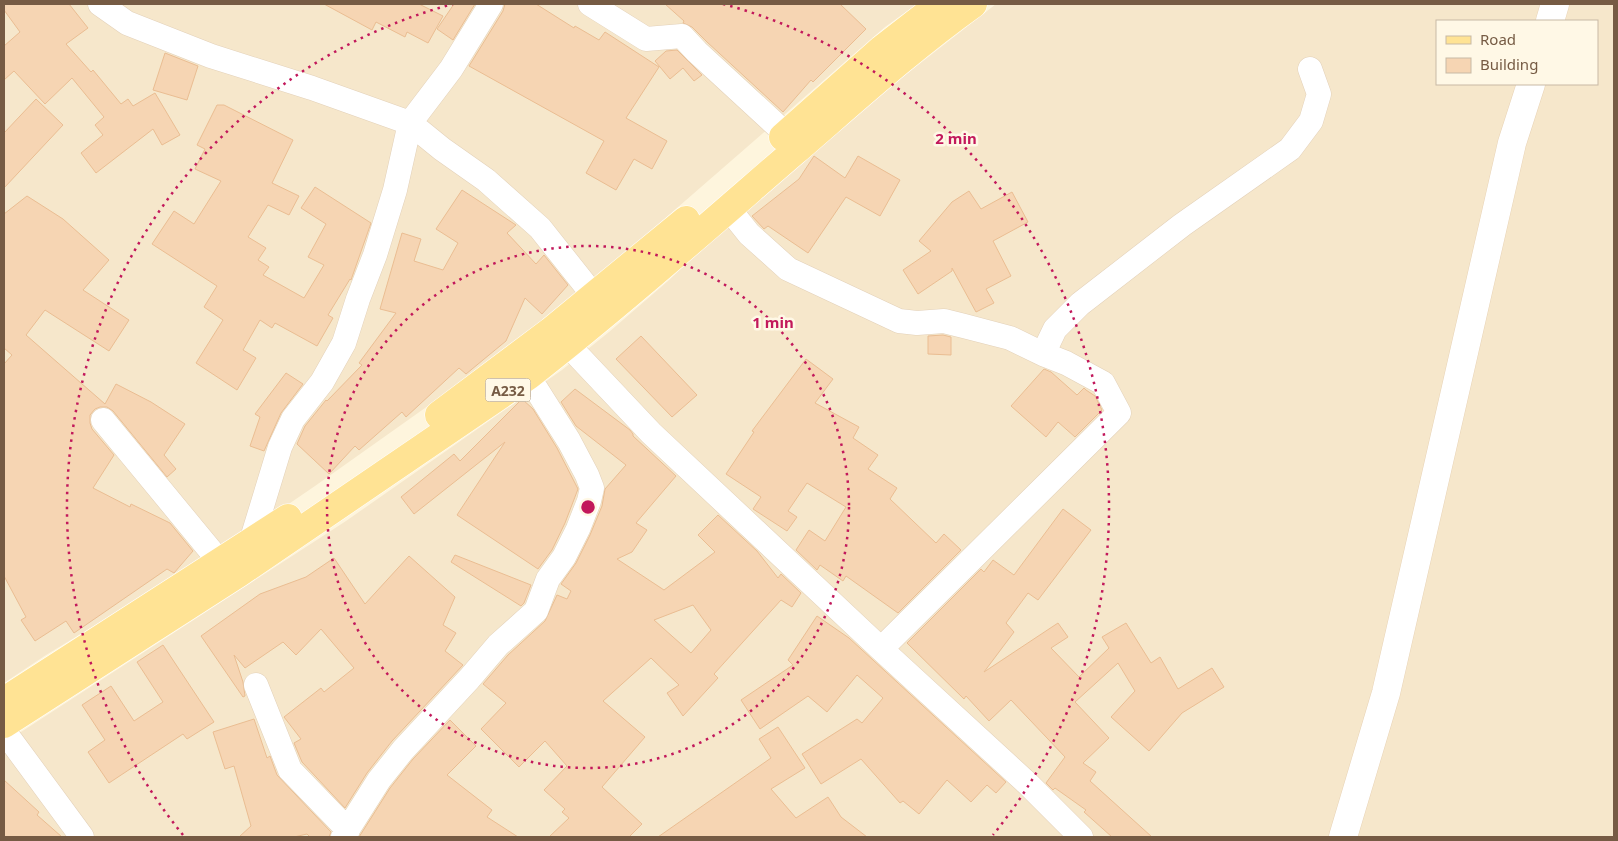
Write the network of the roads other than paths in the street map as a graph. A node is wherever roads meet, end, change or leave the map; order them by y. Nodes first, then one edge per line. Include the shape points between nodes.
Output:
1 (100, 4) edge
2 (491, 4) edge
3 (590, 4) edge
4 (940, 4) edge
5 (973, 4) edge
6 (1555, 4) edge
7 (1550, 20) edge
8 (1310, 69) dead end
9 (1530, 85) edge
10 (410, 123) junction
11 (786, 134) junction
12 (728, 209) junction
13 (594, 296) junction
14 (559, 338) junction
15 (1043, 354) junction
16 (528, 376) junction
17 (103, 420) dead end
18 (251, 542) junction
19 (220, 562) junction
20 (880, 649) junction
21 (256, 685) dead end
22 (4, 701) edge
23 (4, 724) edge
24 (4, 731) edge
25 (345, 834) edge
26 (82, 837) edge
27 (1081, 837) edge
28 (1343, 837) edge

1 - 10 street via 127,23 210,56
2 - 10 street via 451,69
3 - 11 street via 646,38 682,36
4 - 11 main road, A232
5 - 12 main road, A232 via 888,70
6 - 7 main road
8 - 15 street via 1319,94 1310,121 1290,149 1182,225 1080,304 1055,328
9 - 28 main road via 1512,143 1386,693
10 - 13 street via 486,180 540,228
10 - 18 street via 392,200 344,343 322,382 293,419 280,447
11 - 13 main road, A232
12 - 14 main road, A232
12 - 15 street via 749,234 788,269 899,321 964,326 1010,338
13 - 14 main road, A232
14 - 16 main road, A232
14 - 18 main road, A232
14 - 20 street via 651,433
15 - 20 street via 1103,383 1119,413
16 - 23 main road, A232 via 232,578
16 - 25 street via 569,441 592,488 578,529 548,579 536,611 498,645 403,750 379,780
17 - 19 street
18 - 19 main road, A232
19 - 22 main road, A232
20 - 27 street via 1028,784
21 - 25 street via 290,770
24 - 26 street

